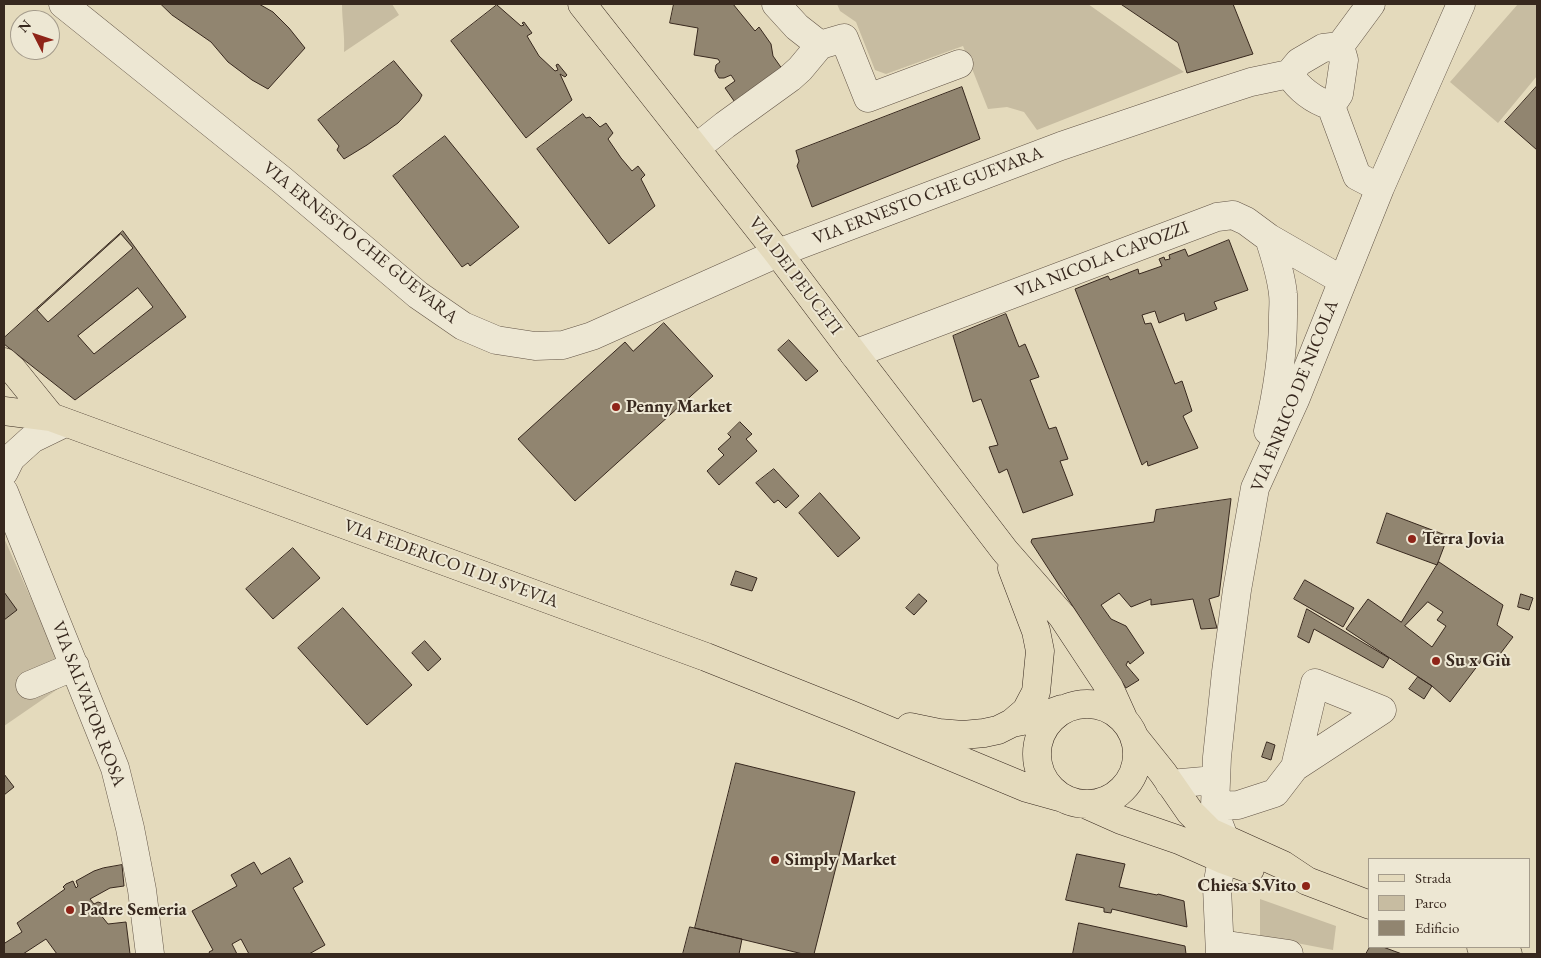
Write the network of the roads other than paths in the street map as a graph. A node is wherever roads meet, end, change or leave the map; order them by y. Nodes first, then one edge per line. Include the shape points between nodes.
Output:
1 (63, 4) edge
2 (582, 4) edge
3 (776, 4) edge
4 (1370, 4) edge
5 (1460, 4) edge
6 (820, 45) junction
7 (1340, 46) junction
8 (959, 64) dead end
9 (1289, 74) junction
10 (1331, 106) junction
11 (696, 148) junction
12 (1380, 188) junction
13 (1269, 238) junction
14 (778, 252) junction
15 (1342, 280) junction
16 (854, 354) junction
17 (4, 362) edge
18 (4, 412) edge
19 (58, 420) junction
20 (4, 472) edge
21 (1255, 488) junction
22 (4, 492) edge
23 (1005, 551) junction
24 (75, 666) junction
25 (30, 685) dead end
26 (849, 714) junction
27 (1031, 718) junction
28 (1129, 728) junction
29 (1295, 767) dead end
30 (1170, 784) junction
31 (1206, 800) junction
32 (1074, 801) junction
33 (1179, 840) junction
34 (1224, 849) junction
35 (1368, 904) edge
36 (1486, 948) edge
37 (1220, 949) edge
38 (150, 954) edge
39 (1289, 954) edge
40 (1508, 954) edge

1 - 14 street, VIA ERNESTO CHE GUEVARA via 282,180 418,295 463,326 496,340 535,346 564,345 592,336
2 - 11 main road, VIA DEI PEUCETI
3 - 6 street
4 - 7 street
5 - 12 street, VIA ENRICO DE NICOLA
6 - 8 street via 844,38 868,98
6 - 11 street via 790,78
7 - 9 street via 1323,48 1299,62
7 - 10 street via 1344,60 1341,85
9 - 10 street via 1317,102
9 - 14 street, VIA ERNESTO CHE GUEVARA via 1250,82 1061,146
10 - 12 street via 1356,176
11 - 14 main road, VIA DEI PEUCETI
12 - 15 street, VIA ENRICO DE NICOLA
13 - 15 street, VIA NICOLA CAPOZZI
13 - 16 street, VIA NICOLA CAPOZZI via 1233,215 1217,217
13 - 21 street via 1283,294 1283,329 1277,392
14 - 16 main road, VIA DEI PEUCETI
15 - 21 street, VIA ENRICO DE NICOLA via 1295,400
16 - 23 main road, VIA DEI PEUCETI
17 - 19 main road
18 - 19 main road, VIA FEDERICO II DI SVEVIA
19 - 20 street via 11,458
19 - 26 main road, VIA FEDERICO II DI SVEVIA via 706,657
21 - 31 street, VIA ENRICO DE NICOLA
22 - 24 street, VIA SALVATOR ROSA
23 - 27 main road via 1036,631 1040,651
23 - 28 main road via 1062,616 1108,687
24 - 25 street
24 - 38 street, VIA SALVATOR ROSA via 115,768 134,846
26 - 27 main road via 963,735 984,734
26 - 32 main road via 1027,788
27 - 28 main road via 1046,726 1068,707 1097,704 1111,709
27 - 32 main road via 1041,774 1050,788
28 - 30 main road
28 - 32 main road via 1138,754 1128,784 1101,802
29 - 31 street via 1275,793 1238,805
30 - 31 main road
30 - 31 street
31 - 33 main road via 1190,835
31 - 34 main road via 1210,832
32 - 33 main road
33 - 34 main road
34 - 35 main road via 1278,879 1307,881
34 - 37 street via 1217,888
36 - 40 main road
37 - 39 street

